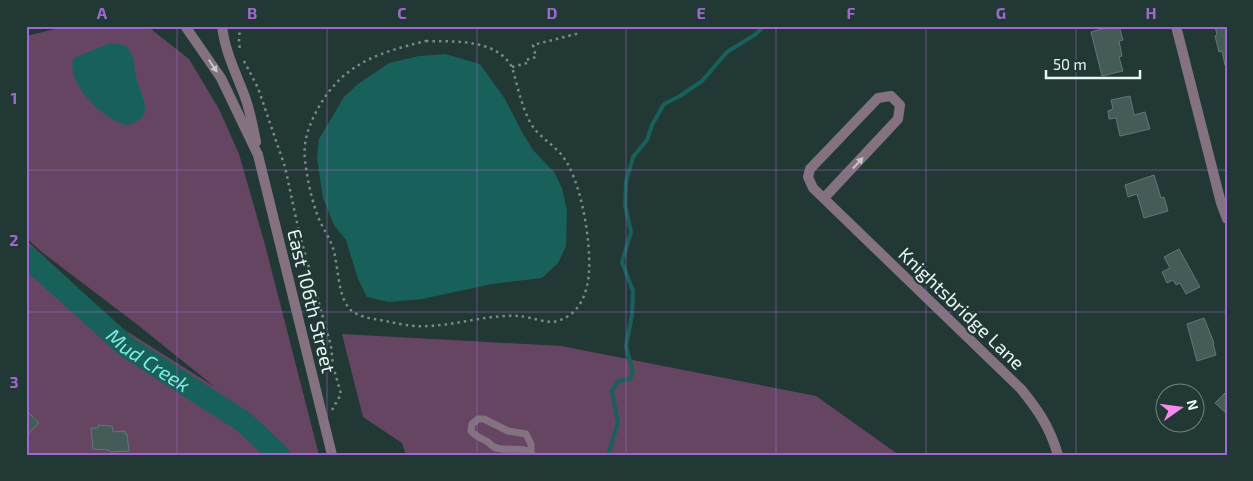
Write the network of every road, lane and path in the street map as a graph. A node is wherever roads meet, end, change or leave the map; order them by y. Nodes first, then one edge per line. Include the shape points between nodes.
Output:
1 (185, 26) edge
2 (222, 26) edge
3 (240, 26) edge
4 (574, 26) edge
5 (1176, 26) edge
6 (512, 67) junction
7 (258, 155) junction
8 (824, 198) junction
9 (1227, 219) edge
10 (330, 412) dead end
11 (532, 453) edge
12 (332, 455) edge
13 (1058, 455) edge

1 -> 7 street, East 106th Street via 221,78
2 - 7 street, East 106th Street via 229,58 252,120
3 - 10 path via 240,50 258,88 285,167 299,232 331,346 341,394
4 - 6 path via 576,34 533,45 536,57
5 - 9 street
6 - 6 path via 508,60 482,45 426,41 371,58 350,70 328,91 309,126 304,143 305,158 317,214 332,247 346,302 354,312 367,318 427,326 520,316 556,322 571,315 578,307 587,288 589,270 585,218 576,185 562,154 540,135 529,120
7 - 12 street, East 106th Street
8 -> 8 street, Knightsbridge Lane via 898,119 900,105 891,96 878,98 810,168 808,177 813,188
8 - 13 street, Knightsbridge Lane via 1021,389 1039,410
11 - 11 lane via 522,449 494,448 475,436 472,424 484,419 508,431 526,434

